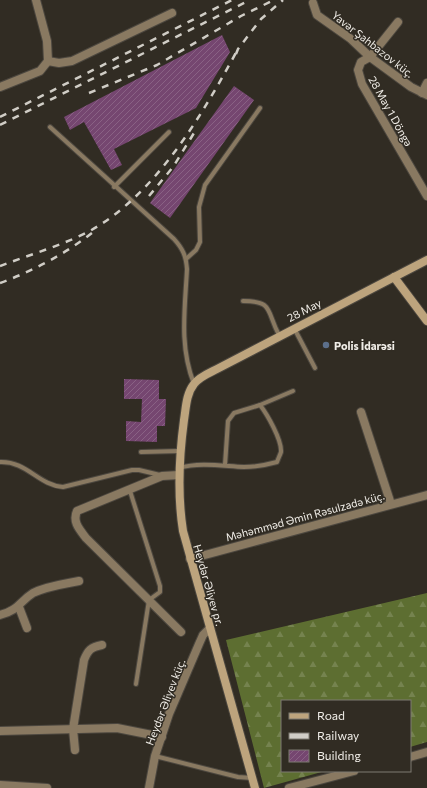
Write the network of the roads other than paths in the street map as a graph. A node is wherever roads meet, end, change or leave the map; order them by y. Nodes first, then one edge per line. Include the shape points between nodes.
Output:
1 (36, 0) edge
2 (313, 3) dead end
3 (172, 13) dead end
4 (398, 22) dead end
5 (370, 57) junction
6 (48, 61) junction
7 (427, 83) edge
8 (0, 87) edge
9 (425, 94) edge
10 (260, 108) dead end
11 (50, 127) dead end
12 (169, 132) dead end
13 (114, 187) junction
14 (427, 196) edge
15 (186, 259) junction
16 (427, 260) edge
17 (394, 277) junction
18 (243, 301) dead end
19 (427, 322) edge
20 (294, 327) junction
21 (279, 335) junction
22 (315, 368) dead end
23 (194, 384) junction
24 (293, 391) dead end
25 (260, 405) junction
26 (361, 412) dead end
27 (180, 451) junction
28 (140, 452) dead end
29 (0, 462) edge
30 (226, 465) junction
31 (179, 471) junction
32 (162, 476) junction
33 (130, 491) junction
34 (427, 495) edge
35 (392, 504) junction
36 (190, 559) junction
37 (79, 581) dead end
38 (149, 600) junction
39 (19, 607) junction
40 (0, 615) edge
41 (27, 628) dead end
42 (210, 628) junction
43 (182, 632) dead end
44 (102, 645) dead end
45 (136, 684) dead end
46 (73, 729) junction
47 (0, 731) edge
48 (162, 737) junction
49 (75, 750) dead end
50 (427, 752) edge
51 (155, 756) junction
52 (411, 757) edge
53 (350, 772) edge
54 (252, 778) junction
55 (0, 785) edge
56 (47, 788) edge
57 (149, 788) edge
58 (255, 788) edge
59 (289, 788) edge

1 - 6 street via 47,41
2 - 5 street, Yavər Şahbazov küç. via 317,15 351,39
3 - 6 street via 72,60 59,63
4 - 5 street, 28 May 1 Döngə
5 - 9 street, Yavər Şahbazov küç.
5 - 14 street, 28 May 1 Döngə via 362,62 358,70 362,84
6 - 8 street via 40,70
7 - 9 street
10 - 15 lane via 205,185 198,207 200,242
11 - 13 lane
12 - 13 lane
13 - 15 lane via 174,239
15 - 23 lane via 183,341 187,366
16 - 17 main road, 28 May
17 - 19 main road
17 - 20 main road, 28 May
18 - 21 lane via 259,301 266,305
20 - 21 main road, 28 May
20 - 22 lane
21 - 23 main road, 28 May via 216,369
23 - 27 main road, Heydər Əliyev pr. via 187,398
24 - 25 lane
25 - 30 lane via 234,413 228,421
25 - 30 lane via 268,414 281,452 277,462 259,466
26 - 35 street
27 - 28 lane
27 - 31 main road, Heydər Əliyev pr.
29 - 32 lane via 20,465 52,486 63,487 132,470
30 - 31 lane via 192,464
31 - 32 street
31 - 36 main road, Heydər Əliyev pr. via 180,515
32 - 33 street
33 - 38 lane via 160,586 160,592
33 - 38 street via 76,511 74,516 76,524 86,538
34 - 35 street, Məhəmməd Əmin Rəsulzadə küç.
35 - 36 street, Məhəmməd Əmin Rəsulzadə küç.
36 - 42 main road, Heydər Əliyev pr.
37 - 39 street via 52,586 34,593
38 - 43 street
38 - 45 lane
39 - 40 street
39 - 41 street
42 - 48 street, Heydər Əliyev küç. via 199,644
42 - 54 main road, Heydər Əliyev pr.
44 - 46 street via 92,646 84,660
46 - 47 street
46 - 48 street via 117,728
46 - 49 street
48 - 51 street, Heydər Əliyev küç.
50 - 52 street
51 - 54 lane via 238,777
51 - 57 street, Heydər Əliyev küç.
53 - 59 street
54 - 58 main road, Heydər Əliyev pr.
55 - 56 street

